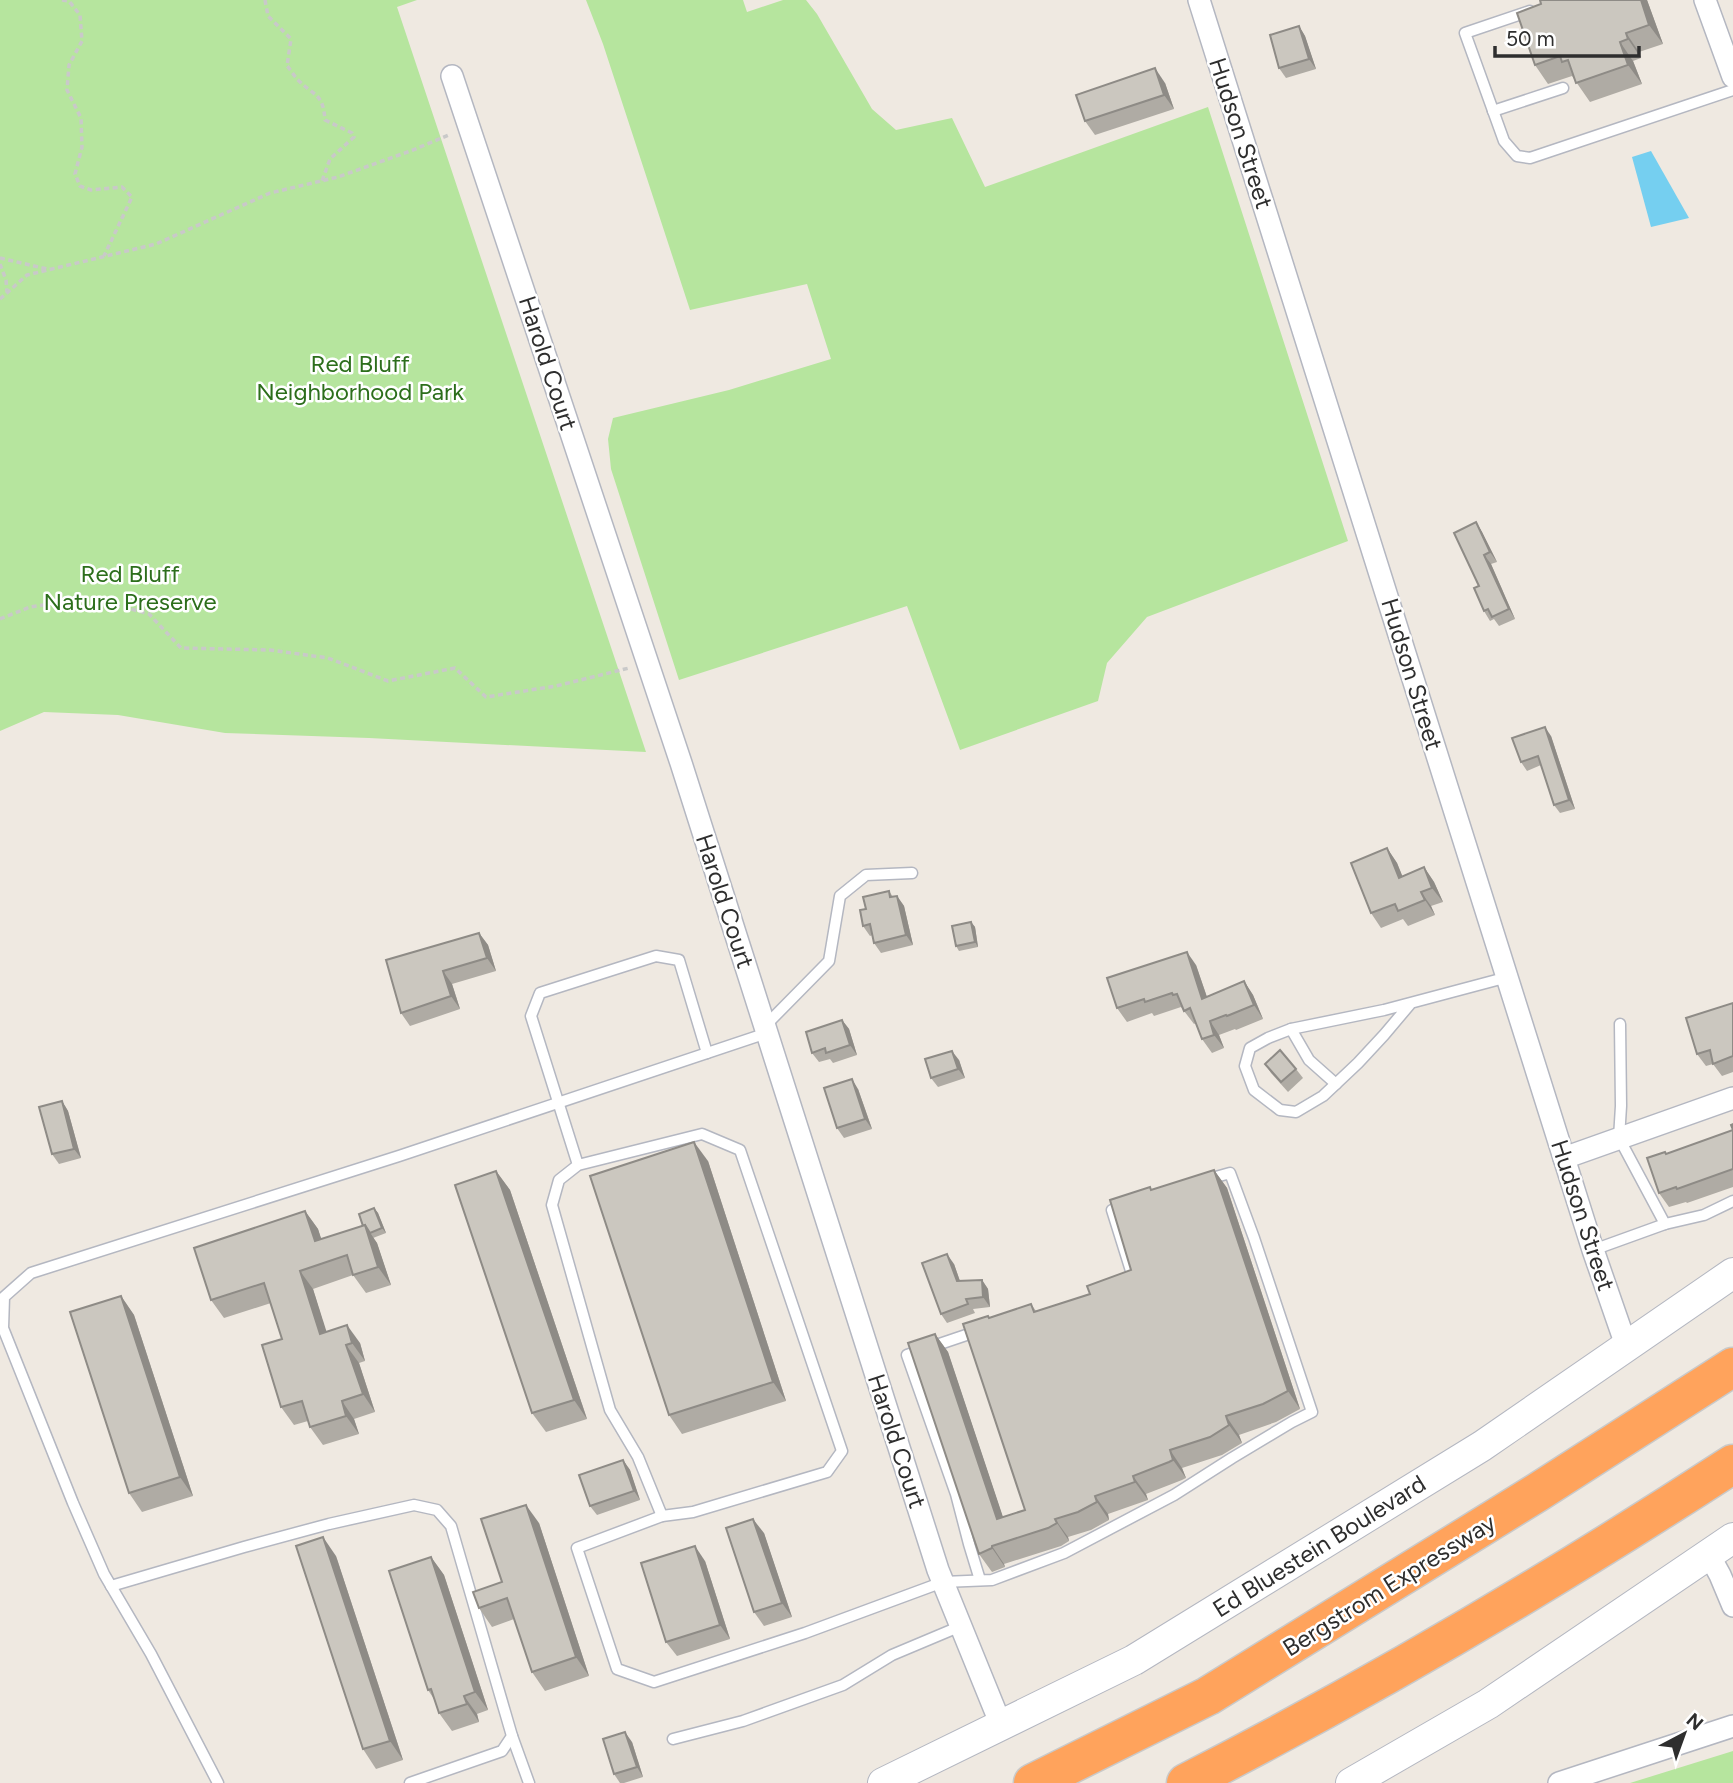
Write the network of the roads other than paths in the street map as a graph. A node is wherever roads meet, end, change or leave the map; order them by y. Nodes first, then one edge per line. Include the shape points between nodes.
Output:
1 (1199, 0) edge
2 (1705, 0) edge
3 (1530, 11) edge
4 (452, 76) dead end
5 (1733, 77) edge
6 (1563, 88) dead end
7 (1733, 90) edge
8 (1493, 111) junction
9 (912, 873) dead end
10 (1508, 977) junction
11 (1411, 1003) junction
12 (1620, 1024) dead end
13 (1291, 1029) junction
14 (766, 1030) junction
15 (707, 1053) junction
16 (1336, 1084) junction
17 (1733, 1098) edge
18 (558, 1103) junction
19 (1619, 1139) junction
20 (1564, 1158) junction
21 (578, 1165) junction
22 (1195, 1183) edge
23 (1733, 1201) edge
24 (1136, 1202) edge
25 (1665, 1224) junction
26 (1593, 1250) junction
27 (1733, 1273) edge
28 (1123, 1283) edge
29 (989, 1328) edge
30 (1627, 1348) junction
31 (1733, 1367) edge
32 (1733, 1464) edge
33 (662, 1516) junction
34 (1733, 1538) edge
35 (1709, 1555) junction
36 (981, 1580) junction
37 (943, 1582) junction
38 (111, 1586) junction
39 (1733, 1606) edge
40 (961, 1626) junction
41 (1001, 1725) junction
42 (1733, 1726) edge
43 (512, 1736) junction
44 (673, 1739) dead end
45 (218, 1783) edge
46 (410, 1783) edge
47 (529, 1783) edge
48 (883, 1783) edge
49 (1034, 1783) edge
50 (1186, 1783) edge
51 (1351, 1783) edge
52 (1559, 1783) edge

1 - 10 street, Hudson Street
2 - 5 street
3 - 8 lane via 1465,33
4 - 14 street, Harold Court
6 - 8 lane
7 - 8 lane via 1530,158 1517,156 1504,141
9 - 14 lane via 866,875 840,896 829,961
10 - 11 lane
10 - 20 street, Hudson Street
11 - 13 lane
11 - 16 lane
12 - 19 lane
13 - 16 lane via 1309,1060
13 - 16 lane via 1250,1048 1245,1066 1254,1090 1280,1110 1296,1112
14 - 15 lane
14 - 37 street, Harold Court
15 - 18 lane
15 - 18 lane via 679,960 656,956 540,993 531,1016
17 - 19 street
18 - 21 lane
18 - 38 lane via 32,1273 4,1297 3,1328
19 - 20 street
19 - 25 lane
20 - 26 street, Hudson Street
21 - 33 lane via 559,1180 552,1205 610,1410 638,1457
21 - 33 lane via 702,1134 740,1150 842,1451 827,1472 693,1512
22 - 36 lane via 1230,1173 1312,1412 1174,1495 1064,1553
23 - 25 lane via 1704,1215
24 - 28 lane via 1112,1210 1134,1279
25 - 26 lane
26 - 30 street, Hudson Street
27 - 30 main road, Ed Bluestein Boulevard
29 - 36 lane via 907,1355
30 - 41 main road, Ed Bluestein Boulevard via 1482,1446 1134,1660
31 - 49 highway, Bergstrom Expressway via 1208,1696
32 - 50 highway via 1595,1553 1414,1660
33 - 37 lane via 577,1548 617,1669 653,1682
34 - 35 main road
35 - 39 street
35 - 51 main road via 1488,1704
36 - 37 lane
37 - 40 street, Harold Court
38 - 43 lane via 329,1524 414,1505 437,1510 450,1526
38 - 45 lane
40 - 41 street, Harold Court
40 - 44 lane via 892,1655 843,1685 743,1721
41 - 48 main road, Ed Bluestein Boulevard
42 - 52 street
43 - 46 lane via 502,1751
43 - 47 lane

